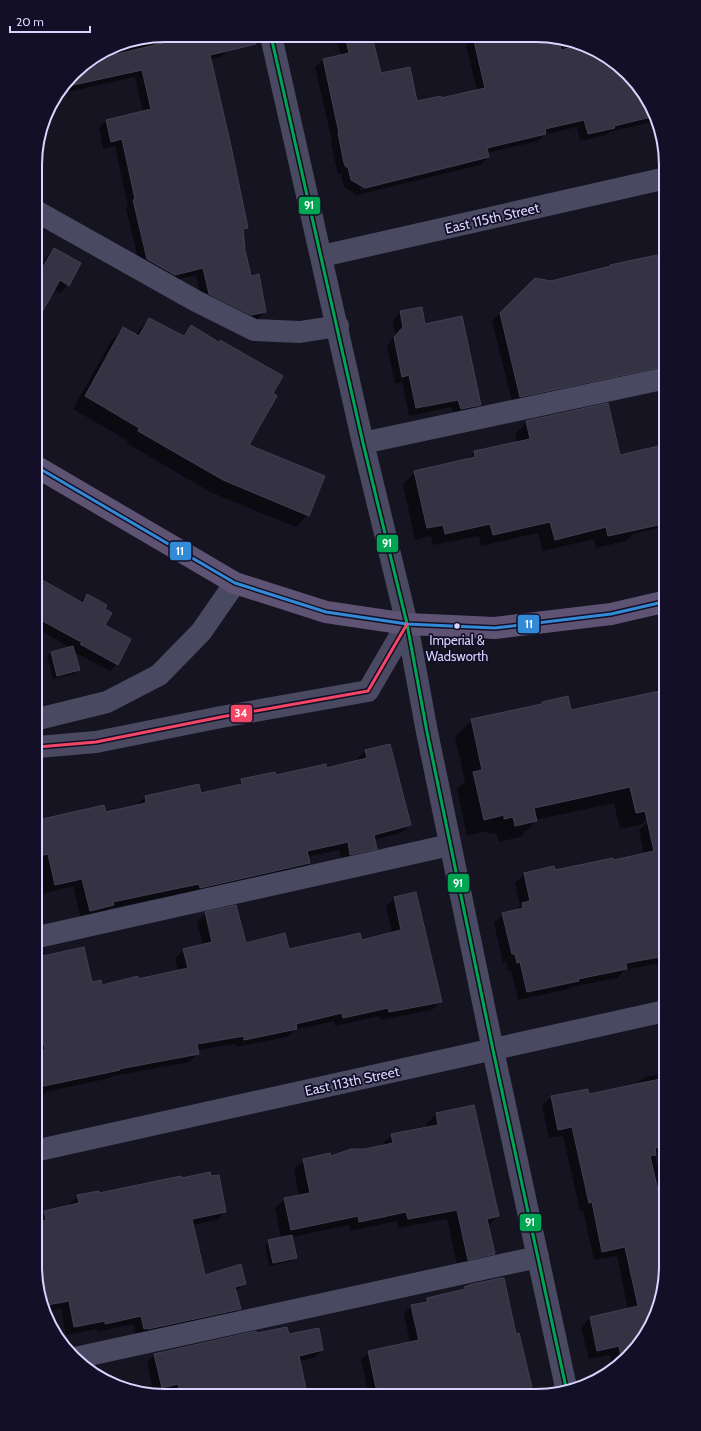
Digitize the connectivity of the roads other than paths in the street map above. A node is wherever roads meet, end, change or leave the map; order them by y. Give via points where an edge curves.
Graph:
1 (272, 42) edge
2 (659, 180) edge
3 (42, 214) edge
4 (322, 256) junction
5 (338, 326) junction
6 (659, 380) edge
7 (363, 443) junction
8 (42, 470) edge
9 (235, 583) junction
10 (659, 603) edge
11 (407, 624) junction
12 (42, 718) edge
13 (42, 747) edge
14 (450, 845) junction
15 (42, 936) edge
16 (659, 1012) edge
17 (492, 1050) junction
18 (42, 1149) edge
19 (538, 1257) junction
20 (82, 1356) edge
21 (566, 1385) edge

1 - 4 street
2 - 4 street, East 115th Street
3 - 5 street via 196,301 254,330 300,332
4 - 5 street
5 - 7 street
6 - 7 street
7 - 11 street
8 - 9 main road
9 - 11 main road via 326,612
9 - 12 street via 201,632 159,674 107,702
10 - 11 main road via 611,614 495,628
11 - 13 street via 368,691 96,742
11 - 14 street
14 - 15 street
14 - 17 street
16 - 17 street, East 113th Street
17 - 18 street, East 113th Street
17 - 19 street
19 - 20 street
19 - 21 street

